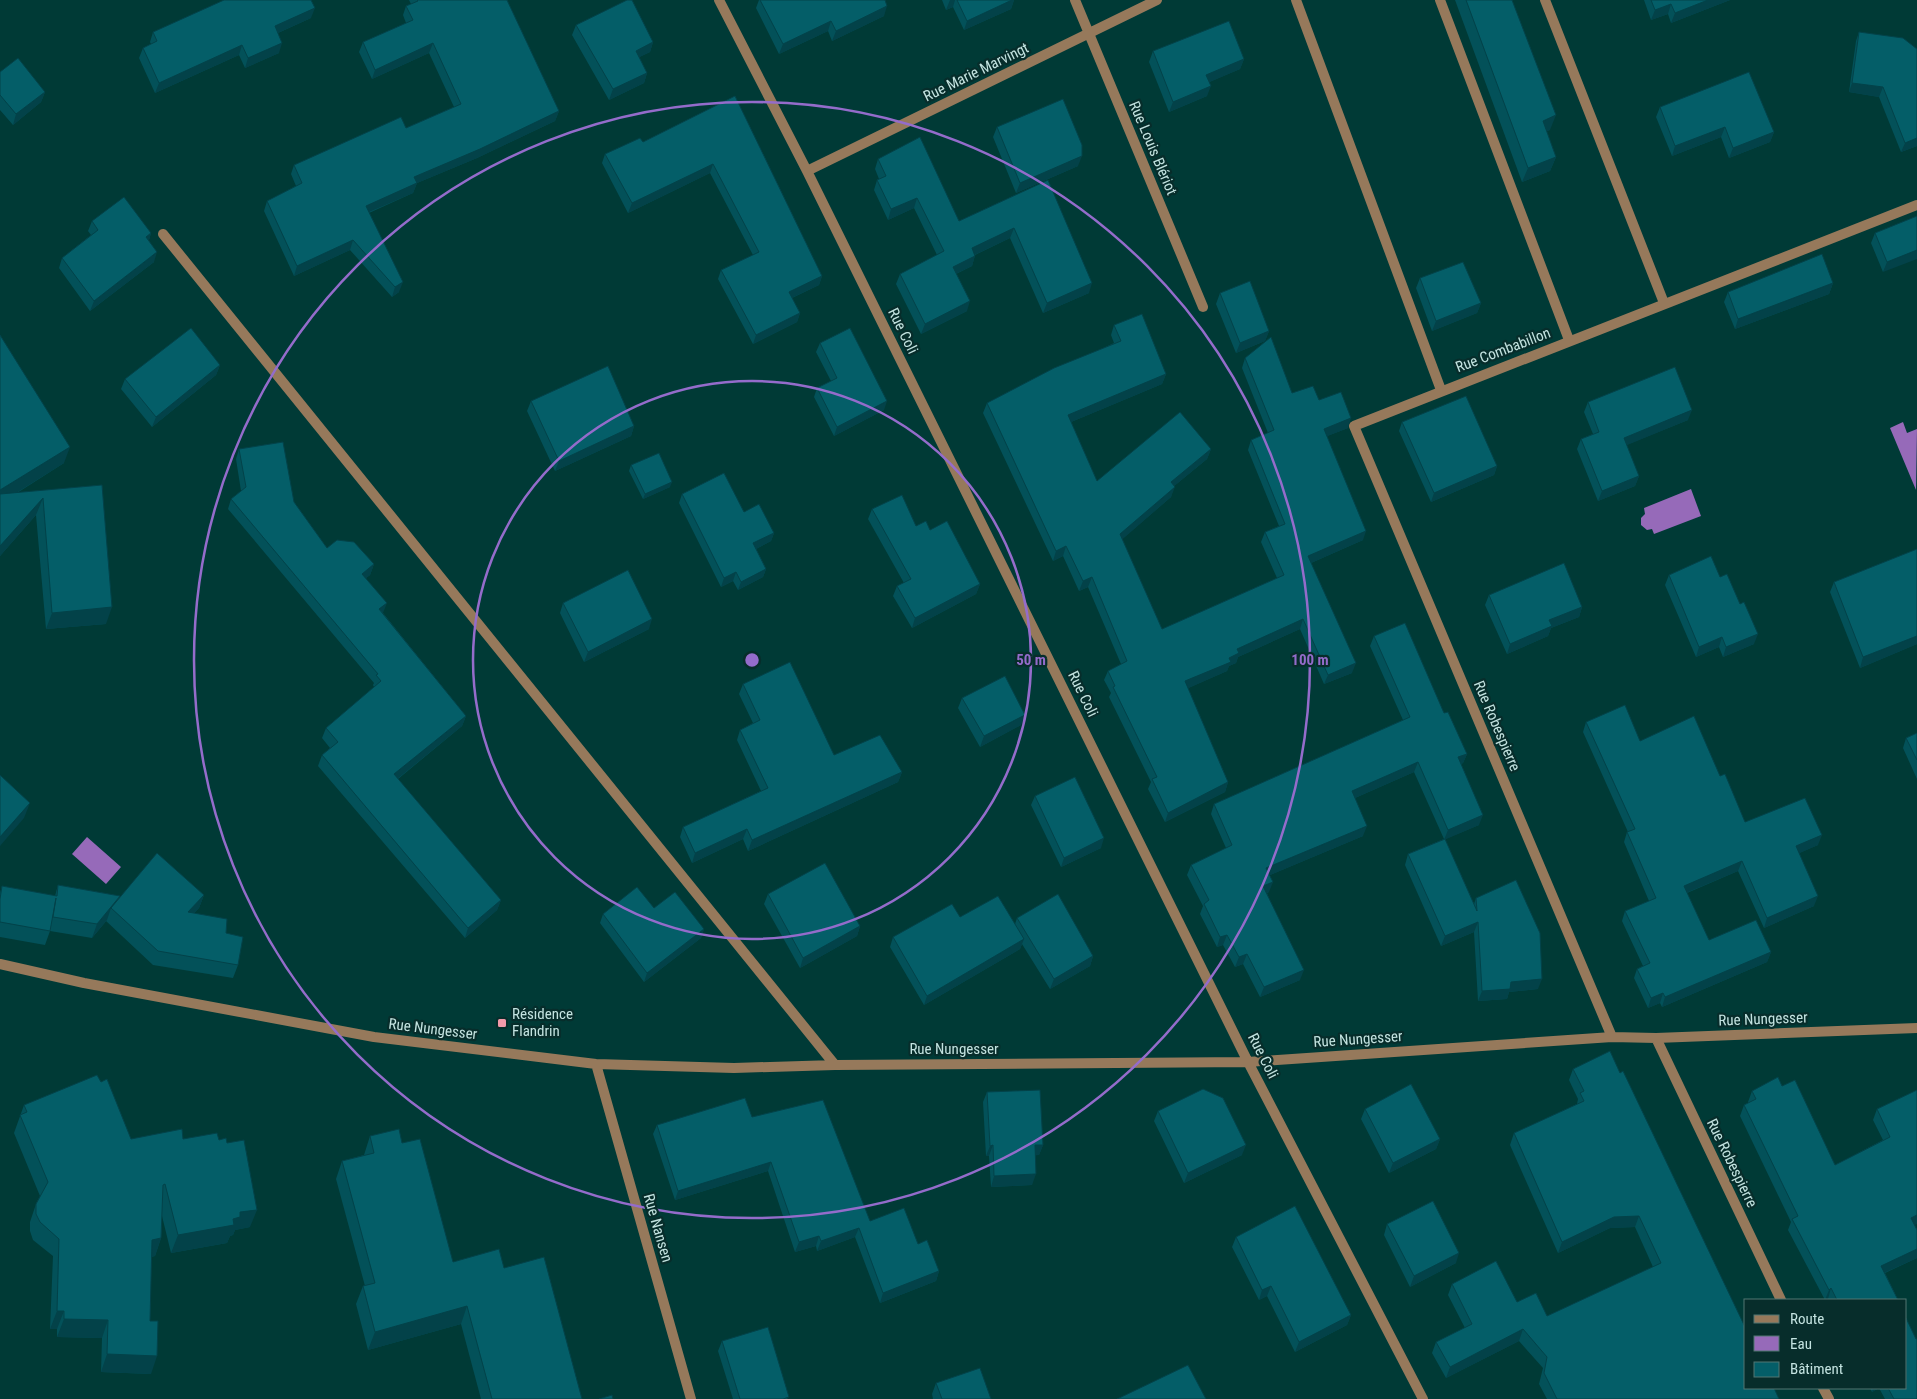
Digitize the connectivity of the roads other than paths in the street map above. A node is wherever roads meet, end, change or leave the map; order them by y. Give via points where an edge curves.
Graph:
1 (719, 0) edge
2 (1075, 0) edge
3 (1158, 0) edge
4 (1296, 0) edge
5 (1440, 0) edge
6 (1545, 0) edge
7 (1090, 34) junction
8 (807, 171) junction
9 (1917, 205) edge
10 (163, 234) dead end
11 (1664, 303) junction
12 (1204, 308) dead end
13 (1570, 340) junction
14 (1441, 390) junction
15 (1354, 426) joint
16 (0, 964) edge
17 (1917, 1028) edge
18 (1612, 1037) junction
19 (1656, 1038) junction
20 (1248, 1062) junction
21 (596, 1064) junction
22 (835, 1065) junction
23 (1781, 1299) edge
24 (691, 1399) edge
25 (1422, 1399) edge

1 - 8 street, Rue Coli
2 - 7 street, Rue Louis Blériot
3 - 7 street, Rue Marie Marvingt
4 - 14 street
5 - 13 street
6 - 11 street
7 - 8 street, Rue Marie Marvingt
7 - 12 street, Rue Louis Blériot
8 - 20 street, Rue Coli
9 - 11 street, Rue Combabillon
10 - 22 street
11 - 13 street, Rue Combabillon
13 - 14 street, Rue Combabillon
14 - 15 street, Rue Combabillon
15 - 18 street, Rue Robespierre
16 - 21 street, Rue Nungesser via 84,984 374,1037
17 - 19 street, Rue Nungesser
18 - 19 street, Rue Nungesser
18 - 20 street, Rue Nungesser
19 - 23 street, Rue Robespierre
20 - 22 street, Rue Nungesser
20 - 25 street, Rue Coli
21 - 22 street, Rue Nungesser via 734,1068
21 - 24 street, Rue Nansen

